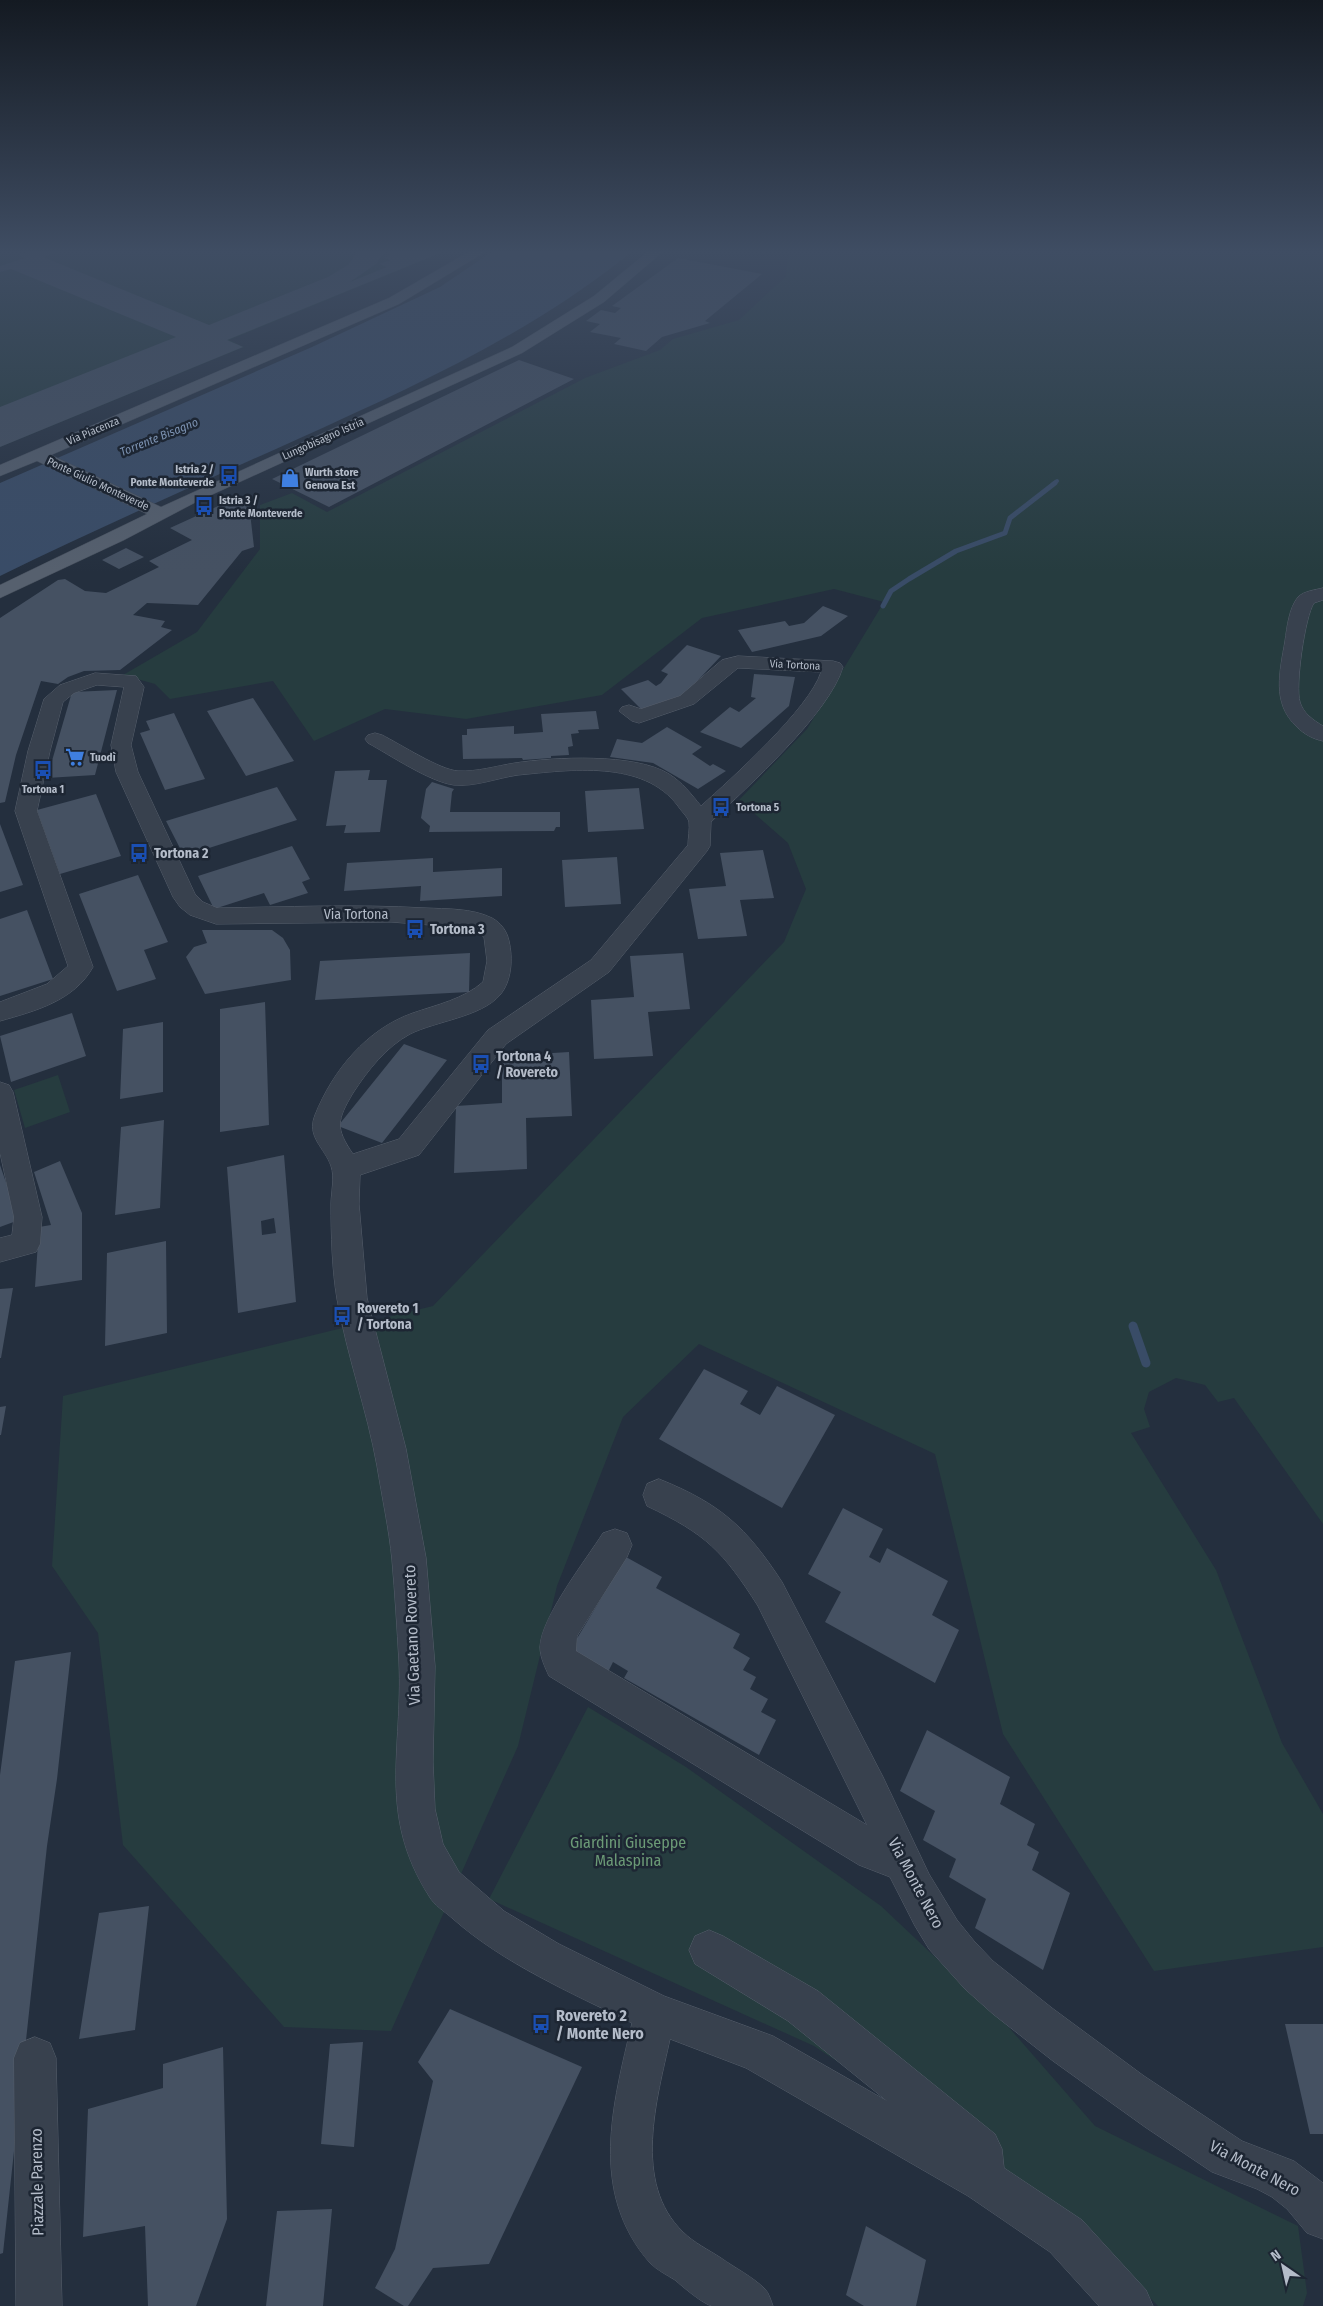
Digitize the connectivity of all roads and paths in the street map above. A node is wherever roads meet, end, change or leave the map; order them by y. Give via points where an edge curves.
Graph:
1 (269, 357) edge
2 (499, 357) edge
3 (38, 455) junction
4 (0, 471) edge
5 (246, 472) junction
6 (154, 510) junction
7 (118, 536) junction
8 (0, 592) edge
9 (1323, 594) edge
10 (629, 711) dead end
11 (1323, 735) edge
12 (375, 739) dead end
13 (700, 820) junction
14 (0, 1012) edge
15 (0, 1092) edge
16 (346, 1166) junction
17 (0, 1250) edge
18 (659, 1494) dead end
19 (615, 1545) dead end
20 (901, 1862) junction
21 (709, 1950) dead end
22 (655, 2013) junction
23 (35, 2058) dead end
24 (984, 2180) junction
25 (1323, 2217) edge
26 (39, 2306) edge
27 (750, 2306) edge
28 (1130, 2306) edge

1 - 3 main road, Via Piacenza
2 - 5 main road, Lungobisagno Istria
3 - 4 main road, Via Piacenza
3 - 6 main road, Ponte Giulio Monteverde
5 - 6 main road, Lungobisagno Istria
5 - 7 main road via 187,507
6 - 7 main road, Lungobisagno Istria
7 - 8 main road, Lungobisagno Istria
9 - 11 street via 1311,596 1303,604 1295,636 1288,698 1296,715
10 - 13 street, Via Tortona via 639,717 687,700 729,664 738,662 833,667 832,675 818,697 782,739
12 - 13 street via 454,778 516,768 602,764 640,770 660,778 678,791
13 - 16 street via 699,846 600,966 497,1037 409,1148
14 - 16 street, Via Tortona via 51,993 75,977 80,967 26,811 54,699 67,689 88,681 129,680 134,686 121,746 127,772 184,897 192,907 216,916 391,914 447,917 473,920 495,933 499,969 492,989 480,998 402,1027 381,1041 352,1072 325,1126 326,1135
15 - 17 street via 28,1217 26,1244
16 - 22 street, Via Gaetano Rovereto via 345,1204 352,1298 390,1448 409,1558 417,1666 416,1808 427,1854 445,1886 490,1925 545,1958
18 - 20 street, Via Monte Nero via 724,1532 770,1594 871,1793
19 - 20 street via 563,1626 557,1654 562,1663 873,1851
20 - 25 street, Via Monte Nero via 933,1920 978,1973 1142,2099 1218,2151 1286,2181 1306,2195
21 - 24 street via 803,2006 980,2150
22 - 24 street via 758,2051
22 - 27 street via 632,2120 632,2177 640,2205 649,2228 667,2248
23 - 26 street, Piazzale Parenzo
24 - 28 street via 1066,2236

